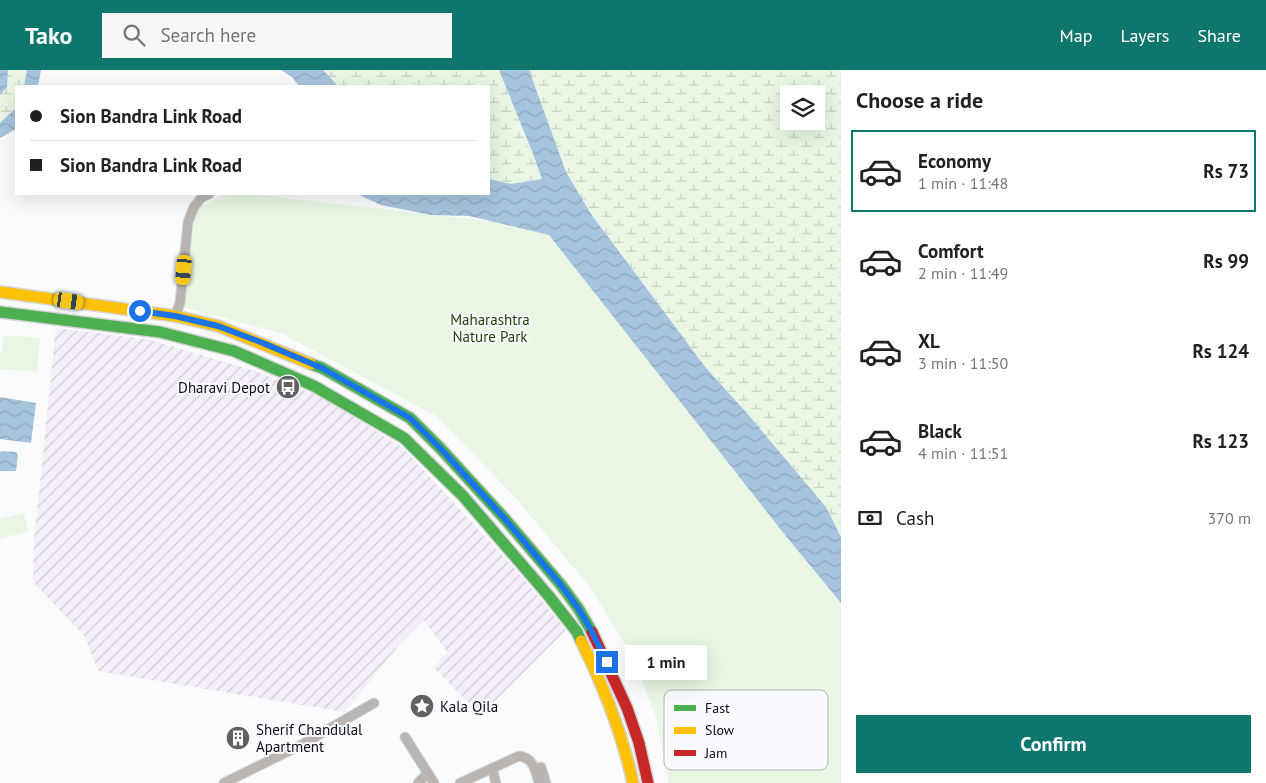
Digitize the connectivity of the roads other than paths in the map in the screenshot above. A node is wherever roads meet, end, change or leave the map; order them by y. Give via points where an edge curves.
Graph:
1 (207, 195) edge
2 (1, 296) edge
3 (0, 312) edge
4 (175, 316) junction
5 (374, 703) dead end
6 (405, 737) dead end
7 (541, 767) dead end
8 (492, 768) junction
9 (428, 773) junction
10 (224, 783) edge
11 (418, 783) edge
12 (434, 783) edge
13 (460, 783) edge
14 (496, 783) edge
15 (539, 783) edge
16 (546, 783) edge
17 (633, 783) edge
18 (648, 783) edge

1 - 4 street via 194,207 188,222 180,303
2 - 4 main road
3 - 17 main road via 160,332 234,351 314,386 404,438 463,496 577,632 612,710
4 - 18 main road via 218,326 322,368 410,418 505,519 578,608 614,679 639,743
5 - 10 street via 303,744
6 - 9 street
7 - 16 street
8 - 13 street
8 - 14 street
8 - 15 street via 519,756 526,757 534,765
9 - 11 street
9 - 12 street

